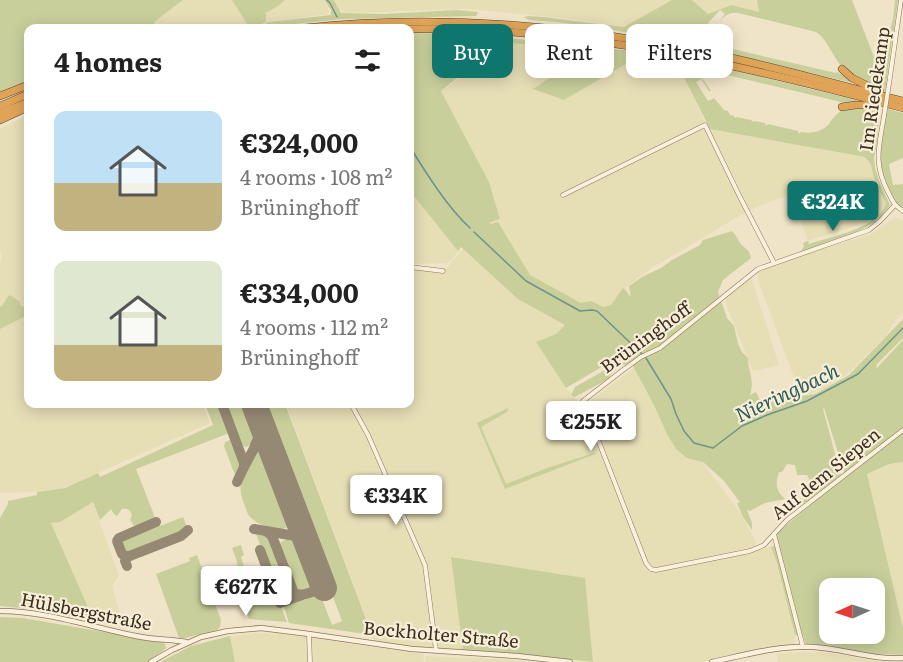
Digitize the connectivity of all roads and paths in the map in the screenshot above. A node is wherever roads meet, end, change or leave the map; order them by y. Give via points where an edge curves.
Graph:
1 (901, 0) edge
2 (350, 24) edge
3 (414, 29) edge
4 (626, 40) edge
5 (626, 44) edge
6 (733, 66) edge
7 (842, 69) dead end
8 (24, 87) edge
9 (0, 96) edge
10 (24, 96) edge
11 (894, 102) junction
12 (903, 102) edge
13 (24, 105) edge
14 (0, 106) edge
15 (24, 106) edge
16 (842, 107) dead end
17 (903, 108) edge
18 (0, 113) edge
19 (0, 120) edge
20 (563, 195) dead end
21 (895, 205) junction
22 (903, 211) edge
23 (774, 263) junction
24 (414, 267) edge
25 (443, 271) dead end
26 (353, 408) edge
27 (903, 430) edge
28 (774, 534) junction
29 (0, 611) edge
30 (309, 634) junction
31 (167, 641) junction
32 (187, 642) junction
33 (803, 647) junction
34 (172, 650) junction
35 (436, 650) junction
36 (903, 658) edge
37 (152, 662) edge
38 (310, 662) edge
39 (570, 662) edge
40 (712, 662) edge

1 - 21 street, Im Riedekamp, bridge via 877,156 880,177
2 - 4 highway via 453,21 593,33
3 - 5 highway via 541,33
6 - 11 highway
7 - 11 highway
8 - 9 highway
10 - 14 highway
11 - 12 highway
11 - 16 highway
11 - 17 highway
13 - 18 highway
15 - 19 highway
20 - 23 street via 705,125
21 - 22 street, Im Riedekamp
21 - 23 street, Brüninghoff via 869,230
23 - 28 street, Brüninghoff via 758,269 660,348 641,357 584,401 651,569 750,551 764,545
24 - 25 street
26 - 35 street via 425,565
27 - 28 street, Auf dem Siepen
28 - 33 street, Auf dem Siepen
29 - 31 street, Hülsbergstraße via 44,615
30 - 32 street, Bockholter Straße via 245,629
30 - 35 street, Bockholter Straße
30 - 38 street
31 - 32 street, Hülsbergstraße
31 - 34 street, Hülsbergstraße
32 - 34 street
33 - 36 street
33 - 40 street
34 - 37 street
35 - 39 street, Bockholter Straße

